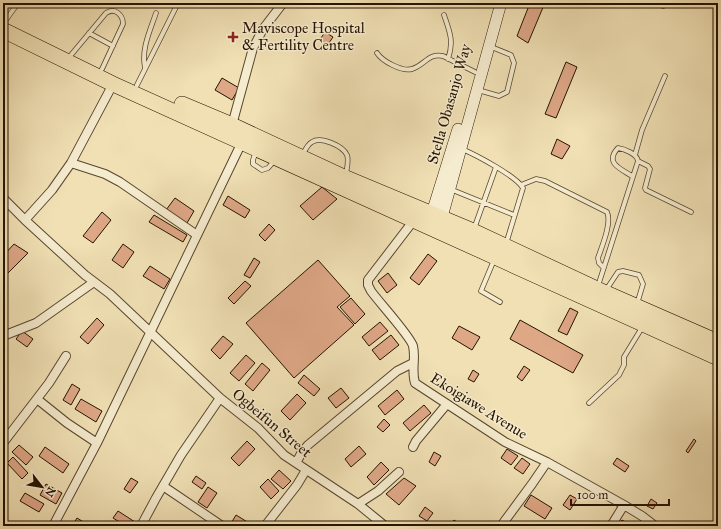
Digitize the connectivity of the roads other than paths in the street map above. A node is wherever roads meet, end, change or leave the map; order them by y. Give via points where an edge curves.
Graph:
1 (18, 3) edge
2 (178, 3) edge
3 (283, 3) edge
4 (494, 3) edge
5 (501, 3) edge
6 (655, 3) edge
7 (666, 3) edge
8 (156, 13) dead end
9 (444, 15) dead end
10 (3, 24) edge
11 (3, 30) edge
12 (89, 33) junction
13 (113, 46) junction
14 (489, 46) junction
15 (377, 53) dead end
16 (71, 55) junction
17 (448, 59) junction
18 (145, 68) junction
19 (102, 69) junction
20 (475, 72) junction
21 (665, 76) dead end
22 (113, 84) junction
23 (137, 85) junction
24 (477, 89) junction
25 (232, 125) junction
26 (242, 142) junction
27 (460, 148) junction
28 (634, 155) junction
29 (300, 157) junction
30 (638, 161) junction
31 (71, 163) junction
32 (496, 168) junction
33 (632, 176) junction
34 (346, 178) junction
35 (521, 185) junction
36 (450, 189) junction
37 (3, 198) edge
38 (482, 202) junction
39 (691, 212) dead end
40 (437, 215) junction
41 (514, 215) junction
42 (25, 220) junction
43 (414, 220) junction
44 (473, 231) junction
45 (197, 236) junction
46 (506, 246) junction
47 (496, 257) junction
48 (603, 267) junction
49 (94, 282) junction
50 (600, 291) junction
51 (500, 302) dead end
52 (637, 306) junction
53 (644, 324) junction
54 (150, 332) junction
55 (3, 335) edge
56 (718, 342) edge
57 (66, 356) dead end
58 (718, 358) edge
59 (413, 363) junction
60 (220, 398) junction
61 (37, 399) junction
62 (589, 403) dead end
63 (447, 404) junction
64 (3, 443) edge
65 (97, 443) junction
66 (413, 447) dead end
67 (547, 462) junction
68 (296, 463) junction
69 (306, 470) junction
70 (399, 472) dead end
71 (163, 486) junction
72 (358, 504) junction
73 (624, 505) junction
74 (53, 526) edge
75 (141, 526) edge
76 (222, 526) edge
77 (265, 526) edge
78 (385, 526) edge
79 (501, 526) edge
80 (611, 526) edge
81 (655, 526) edge

1 - 10 lane
2 - 18 lane
3 - 25 street via 263,29 253,48
4 - 20 street, Stella Obasanjo Way
5 - 14 street
6 - 7 lane via 662,6
8 - 18 lane via 147,38
9 - 17 lane via 451,34
10 - 16 highway
11 - 22 highway
12 - 13 lane
12 - 13 lane via 106,12 113,10 120,14 123,24
12 - 16 lane
13 - 19 lane
14 - 24 street
14 - 24 lane via 511,56 514,62 507,92 499,96
15 - 17 lane via 391,65 407,69 412,69 437,55
16 - 19 highway
17 - 20 lane
18 - 23 lane
19 - 23 highway
20 - 40 street, Stella Obasanjo Way
21 - 28 lane
22 - 26 highway
22 - 31 street
23 - 25 highway
24 - 27 street
25 - 29 highway
26 - 43 highway
26 - 45 street
27 - 32 lane
27 - 36 street
28 - 30 lane
28 - 33 lane via 618,148 612,159 616,166
29 - 34 highway
29 - 34 lane via 311,142 323,139 346,153
30 - 33 lane
30 - 39 lane via 650,170 646,190
31 - 42 street via 52,190
31 - 45 street via 105,174
32 - 35 lane
32 - 38 lane
33 - 48 lane
34 - 40 highway
35 - 41 lane via 522,192
35 - 48 lane via 536,179 545,181 607,212 608,223 598,258
36 - 38 lane
36 - 40 street
37 - 42 street, Ogbeifun Street
38 - 41 lane
38 - 44 lane
40 - 44 highway
41 - 46 lane
42 - 49 street, Ogbeifun Street
43 - 47 highway
43 - 59 street, Ekoigiawe Avenue via 368,280 371,291 412,343 415,358
44 - 46 highway
45 - 54 street
46 - 50 highway
47 - 51 lane via 481,291
47 - 53 highway
48 - 50 lane
49 - 54 street, Ogbeifun Street
49 - 55 street via 36,323
50 - 52 highway
50 - 52 lane via 618,272 639,275 643,284
52 - 56 highway
53 - 58 highway
53 - 62 lane via 624,357 619,375
54 - 60 street, Ogbeifun Street
54 - 65 street
57 - 61 street
59 - 63 street, Ekoigiawe Avenue via 415,383
59 - 68 street via 397,371 308,446
60 - 68 street, Ogbeifun Street
60 - 71 street
61 - 64 street
61 - 65 street via 73,428
63 - 66 street
63 - 67 street, Ekoigiawe Avenue via 505,442
65 - 74 street
67 - 73 street, Ekoigiawe Avenue
67 - 79 street
68 - 69 street, Ogbeifun Street
69 - 72 street, Ogbeifun Street
69 - 77 street
70 - 72 street via 378,491
71 - 75 street
71 - 76 street
72 - 78 street, Ogbeifun Street
73 - 80 street
73 - 81 street, Ekoigiawe Avenue

